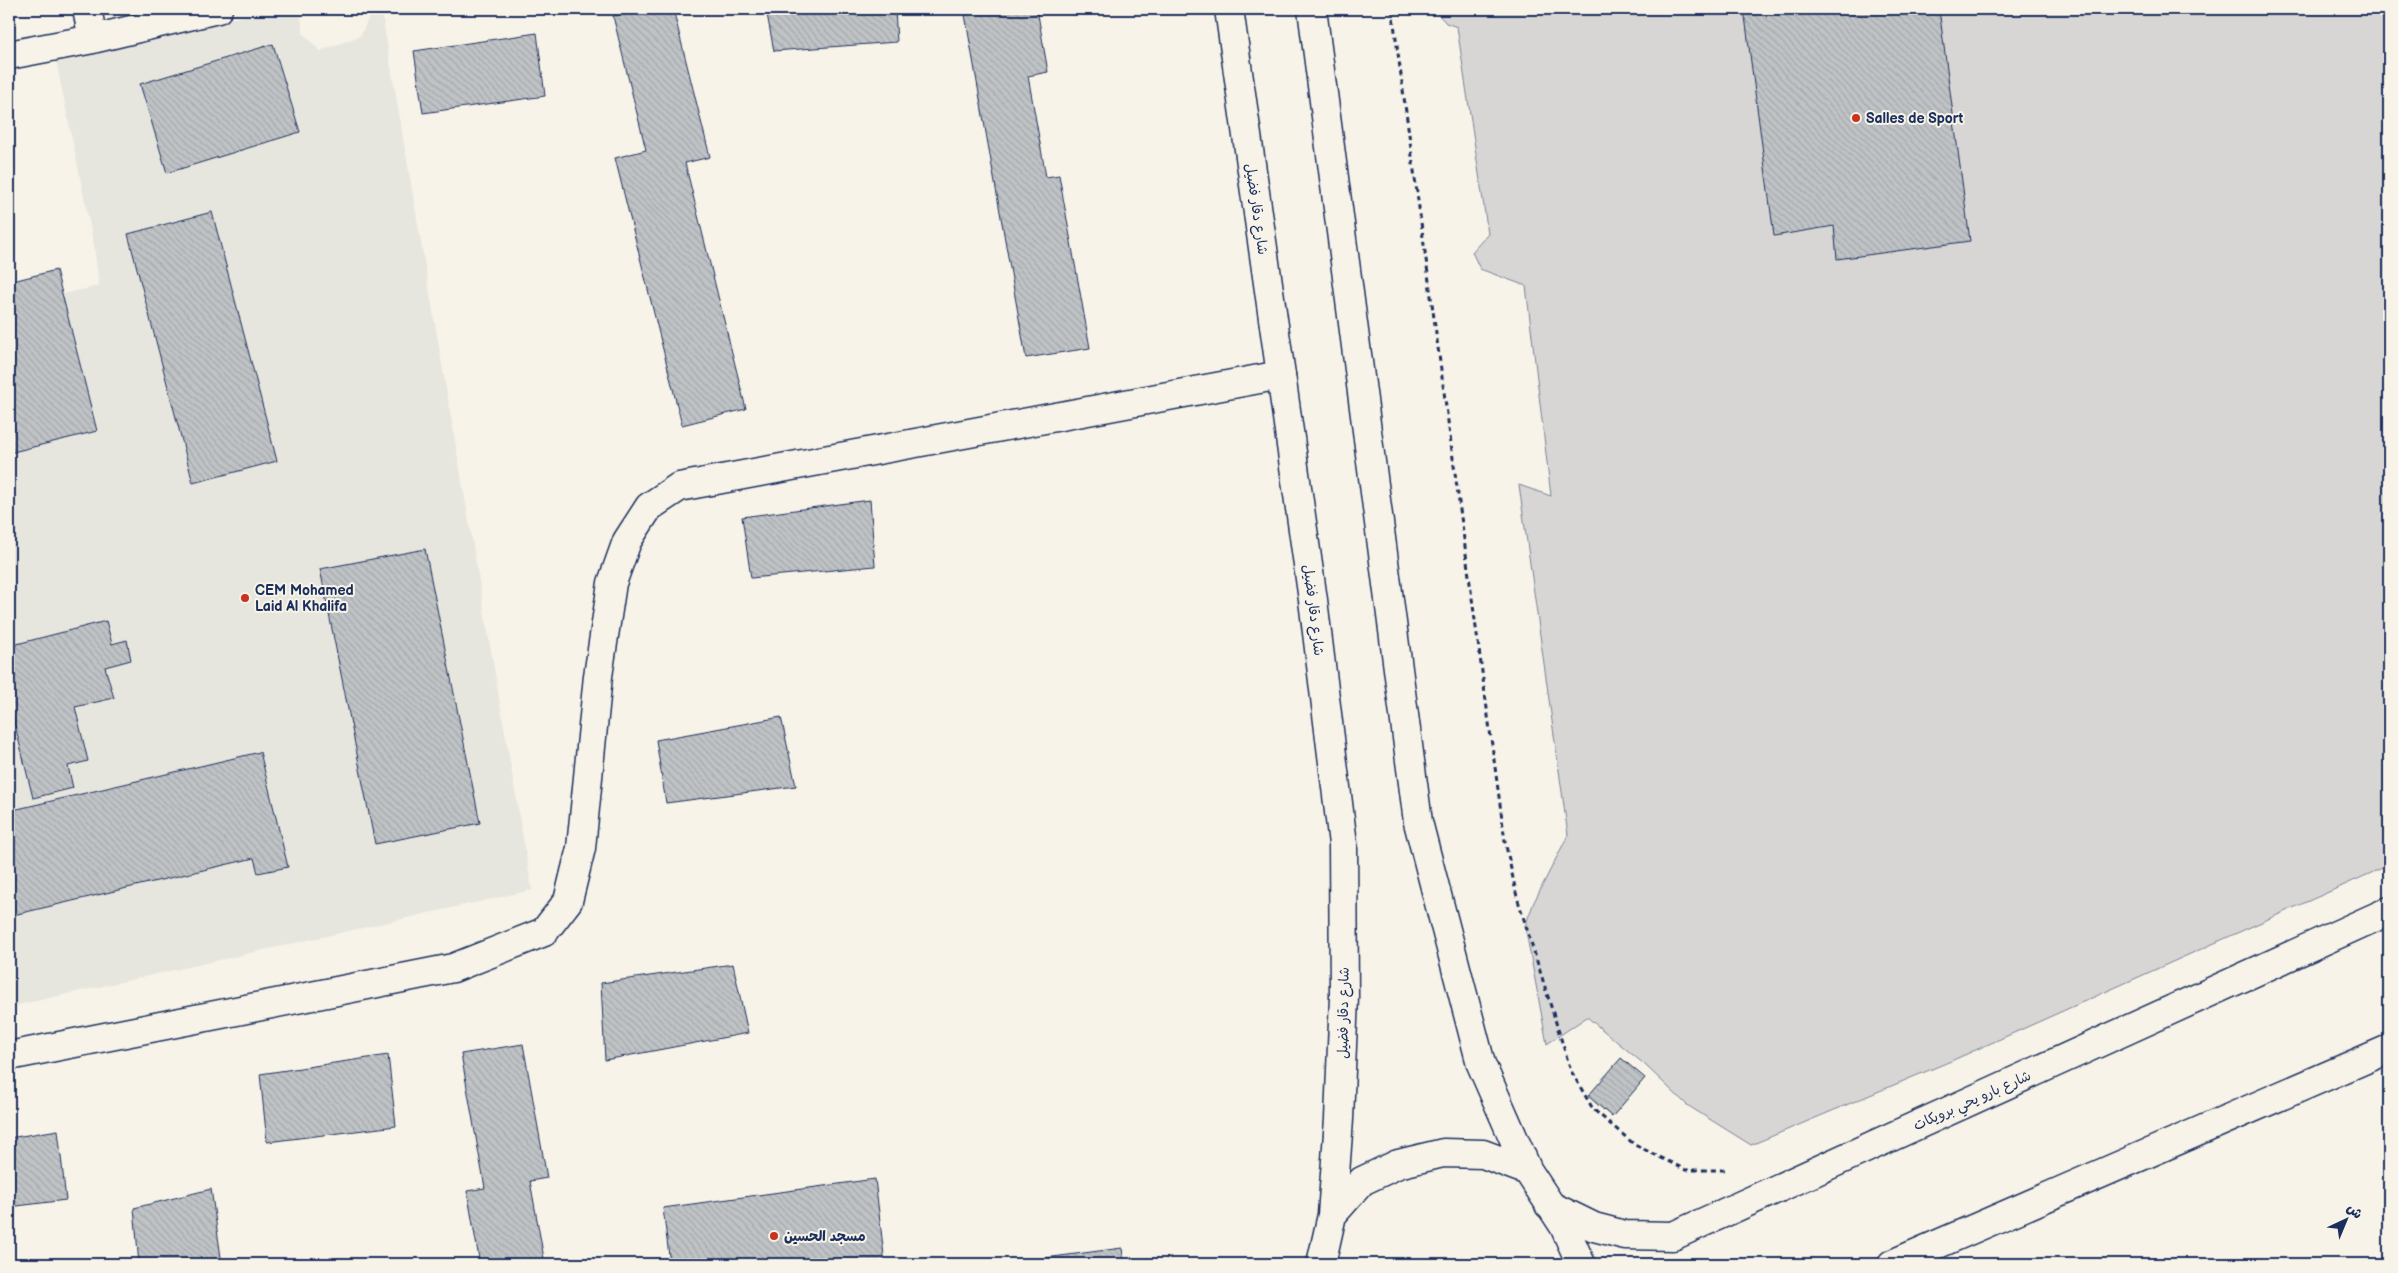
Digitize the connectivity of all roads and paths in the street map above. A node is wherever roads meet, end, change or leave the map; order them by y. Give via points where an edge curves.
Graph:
1 (87, 9) edge
2 (218, 9) edge
3 (1229, 9) edge
4 (1312, 9) edge
5 (1392, 9) edge
6 (93, 39) junction
7 (9, 55) edge
8 (1281, 374) junction
9 (2389, 911) edge
10 (2389, 1049) edge
11 (9, 1056) edge
12 (1730, 1170) dead end
13 (1528, 1171) junction
14 (1550, 1204) junction
15 (1332, 1215) junction
16 (1321, 1264) edge
17 (1582, 1264) edge
18 (1892, 1264) edge

1 - 6 main road
2 - 6 main road
3 - 8 main road, شارع دقار فضيل
4 - 13 main road via 1418,822 1481,1064
5 - 12 path via 1505,841 1517,898 1571,1071 1593,1109 1635,1145 1686,1170
6 - 7 main road
8 - 11 main road via 679,487 650,507 627,541 612,583 598,676 582,848 568,900 544,932 453,968
8 - 15 main road, شارع دقار فضيل via 1343,844 1344,997
9 - 14 main road, شارع بارو يحي برويكات via 1673,1236 1625,1235 1602,1229
10 - 18 main road
13 - 14 main road
13 - 15 main road via 1483,1154 1443,1153 1398,1164 1362,1181
14 - 17 main road
15 - 16 main road, شارع دقار فضيل

